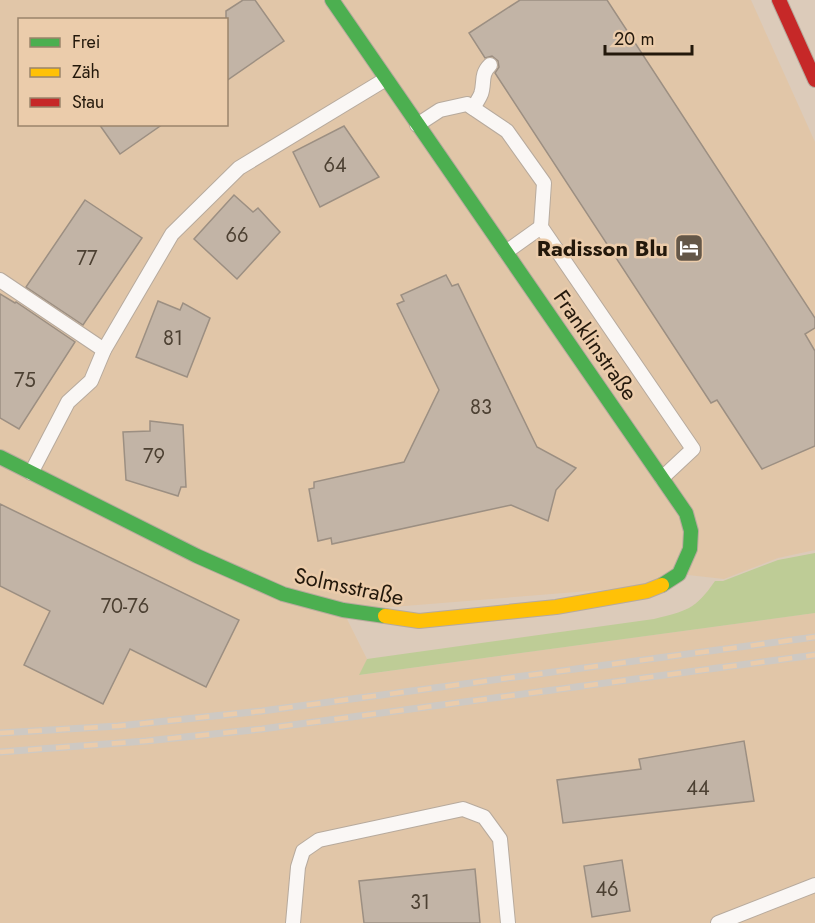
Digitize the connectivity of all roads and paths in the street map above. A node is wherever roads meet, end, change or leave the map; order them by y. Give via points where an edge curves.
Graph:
1 (332, 0) edge
2 (779, 0) edge
3 (490, 65) dead end
4 (386, 79) junction
5 (815, 80) edge
6 (473, 108) junction
7 (417, 125) junction
8 (542, 228) junction
9 (506, 252) junction
10 (0, 280) edge
11 (104, 350) junction
12 (0, 457) edge
13 (32, 472) junction
14 (662, 478) junction
15 (679, 574) joint
16 (815, 885) edge
17 (294, 923) edge
18 (508, 923) edge
19 (718, 923) edge

1 - 4 street, Franklinstraße
2 - 5 street
3 - 6 lane via 484,71 482,92
4 - 7 street, Franklinstraße
4 - 11 lane via 238,168 172,234
6 - 7 lane via 467,104 440,110
6 - 8 lane via 507,131 543,183
7 - 9 street, Franklinstraße
8 - 9 lane
8 - 14 lane via 693,449
9 - 14 street, Franklinstraße
10 - 11 lane
11 - 13 lane via 92,381 68,402
12 - 13 street, Solmsstraße
13 - 15 street, Solmsstraße via 197,556 283,594 375,616 419,621 556,607 647,591
14 - 15 street, Franklinstraße via 686,513 691,531 690,549
16 - 19 lane
17 - 18 lane via 298,867 303,851 319,840 463,809 484,817 500,839

